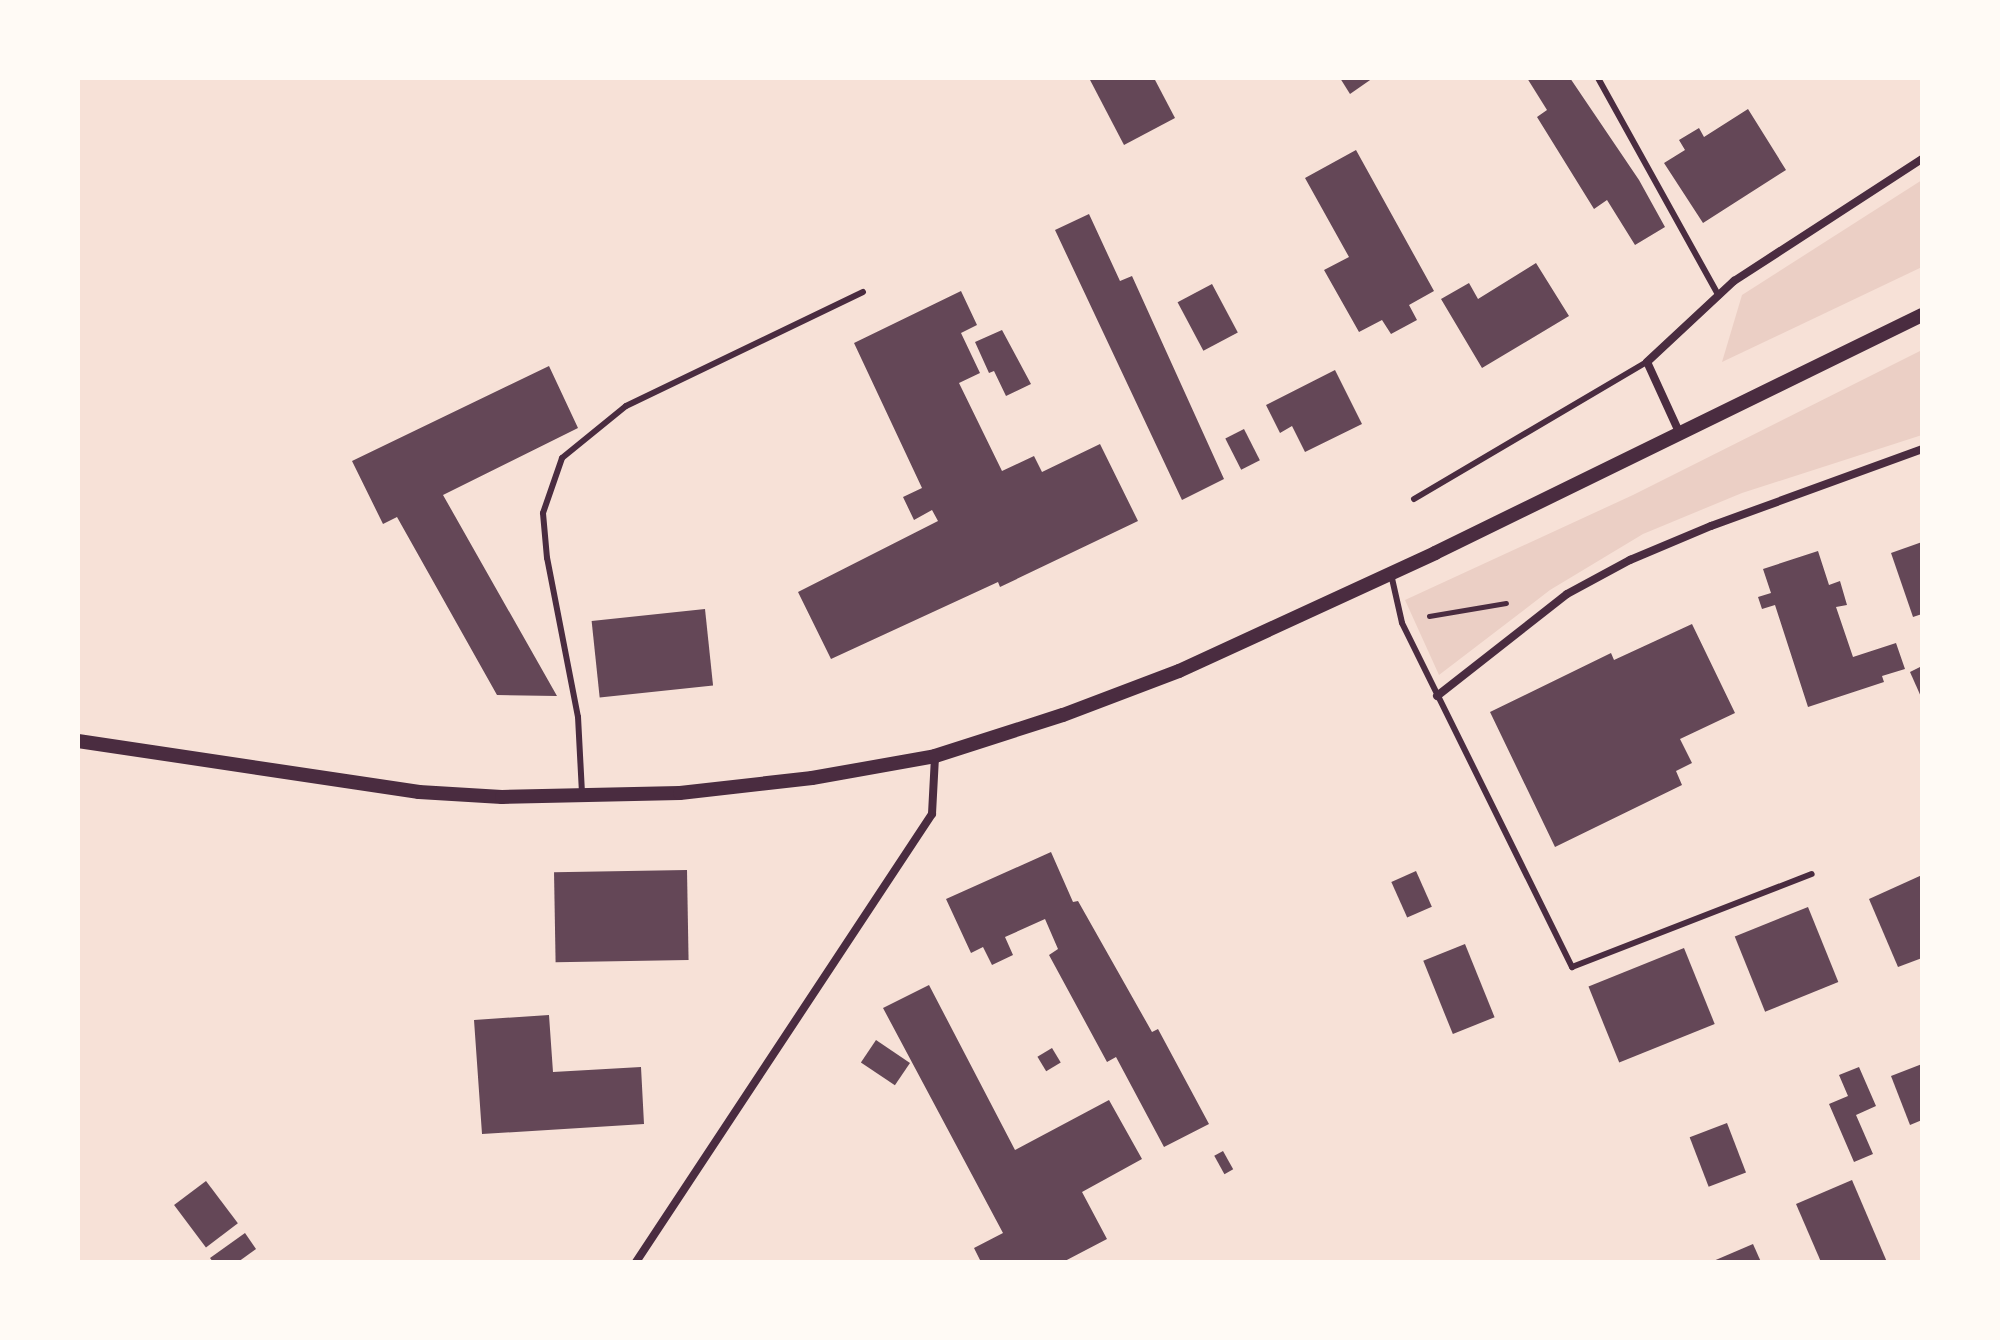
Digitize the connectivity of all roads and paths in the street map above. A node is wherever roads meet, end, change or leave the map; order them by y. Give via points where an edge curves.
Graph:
1 (1598, 78) edge
2 (1922, 159) edge
3 (863, 292) dead end
4 (1719, 296) junction
5 (1922, 315) edge
6 (1647, 362) junction
7 (1680, 434) junction
8 (1922, 449) edge
9 (1414, 499) dead end
10 (1391, 574) junction
11 (1513, 602) dead end
12 (1402, 623) junction
13 (1437, 696) junction
14 (78, 741) edge
15 (935, 756) junction
16 (583, 797) junction
17 (1812, 874) dead end
18 (636, 1262) edge

1 - 4 lane
2 - 4 street via 1734,281
3 - 16 lane via 626,406 562,458 543,513 578,717
4 - 6 street
5 - 7 street
6 - 7 street
6 - 9 lane
7 - 10 street
8 - 13 street via 1630,560 1567,594
10 - 12 lane
10 - 15 street via 1179,671
11 - 12 path
12 - 13 lane
13 - 17 lane via 1572,967
14 - 16 street via 419,792
15 - 16 street via 812,778 680,793
15 - 18 street via 932,814

